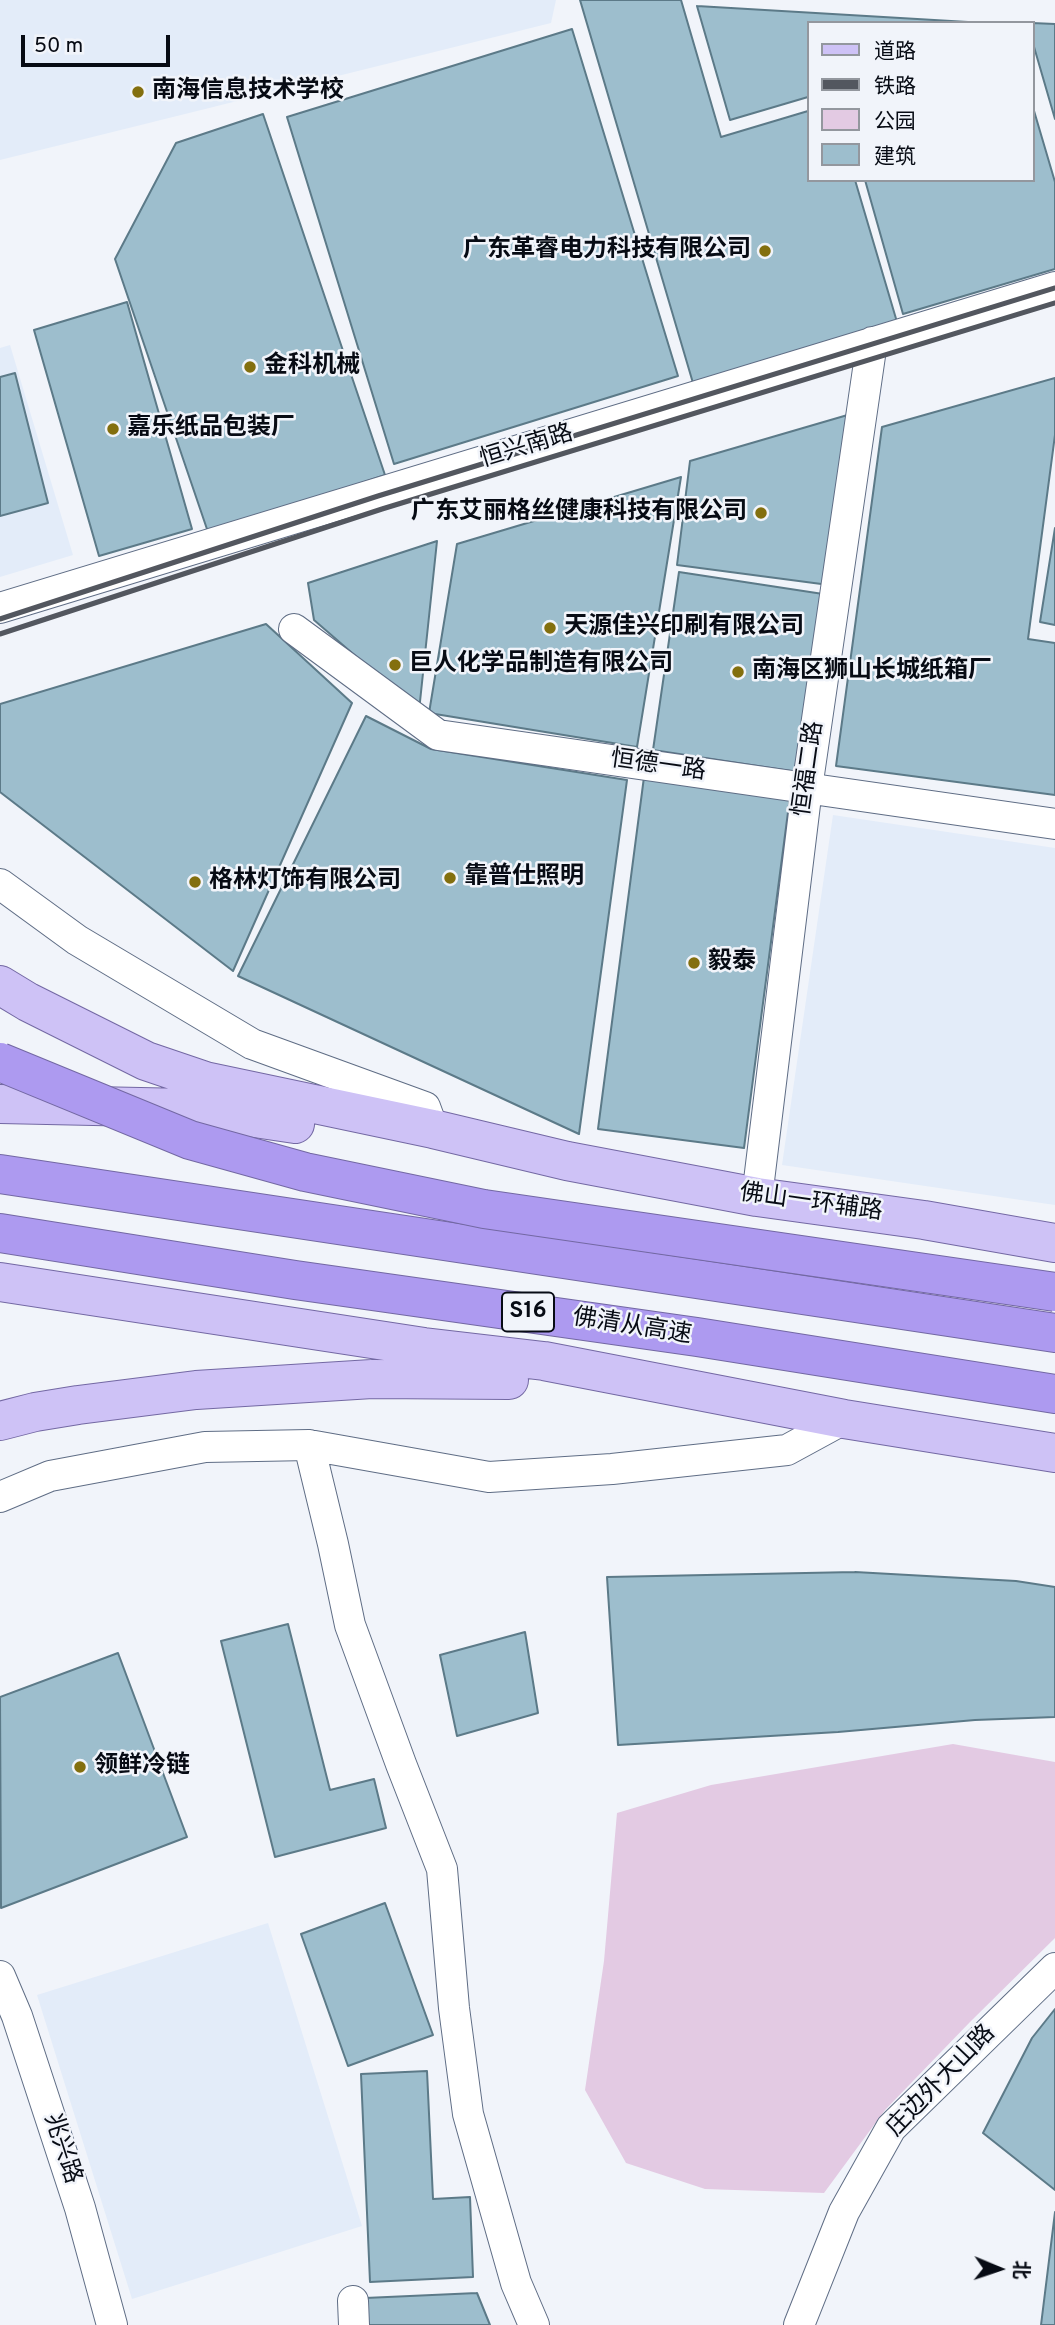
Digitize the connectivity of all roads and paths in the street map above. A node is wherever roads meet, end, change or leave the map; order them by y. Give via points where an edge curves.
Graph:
1 (1055, 287) edge
2 (872, 342) junction
3 (0, 608) edge
4 (294, 629) dead end
5 (807, 788) junction
6 (1055, 824) edge
7 (0, 884) edge
8 (0, 985) edge
9 (0, 1062) edge
10 (0, 1104) edge
11 (433, 1129) junction
12 (567, 1161) junction
13 (0, 1174) edge
14 (757, 1197) junction
15 (0, 1233) edge
16 (1055, 1243) edge
17 (0, 1282) edge
18 (1055, 1292) edge
19 (1055, 1333) edge
20 (708, 1392) junction
21 (1055, 1394) edge
22 (148, 1396) junction
23 (844, 1419) junction
24 (0, 1421) edge
25 (0, 1440) edge
26 (309, 1446) junction
27 (1055, 1453) edge
28 (0, 1497) edge
29 (1055, 1968) edge
30 (0, 1976) edge
31 (112, 2325) edge
32 (534, 2325) edge
33 (799, 2325) edge

1 - 2 street, 恒兴南路
2 - 3 street, 恒兴南路
2 - 5 street, 恒福二路
4 - 5 street, 恒德一路 via 438,735
5 - 6 street, 恒德一路
5 - 14 street, 恒福二路
7 - 11 street via 78,940 252,1044 425,1107
8 - 11 main road via 146,1060 205,1081
9 - 18 highway, bridge via 190,1140 305,1172 484,1209
10 - 12 main road via 187,1108
11 - 12 main road
12 - 14 main road, 佛山一环辅路
13 - 19 highway, S16
14 - 16 main road, 佛山一环辅路
15 - 21 highway, 佛清从高速 / S16
17 - 20 main road via 544,1362
20 - 22 main road via 450,1378 290,1383
20 - 23 main road
22 - 24 main road
22 - 25 main road
23 - 26 street via 787,1450 489,1477
23 - 27 main road
26 - 28 street via 205,1447 50,1476
26 - 32 street via 350,1625 442,1869 468,2114 516,2283
29 - 33 street, 庄边外大山路 via 891,2128 844,2212
30 - 31 street, 兆兴路 via 80,2208

